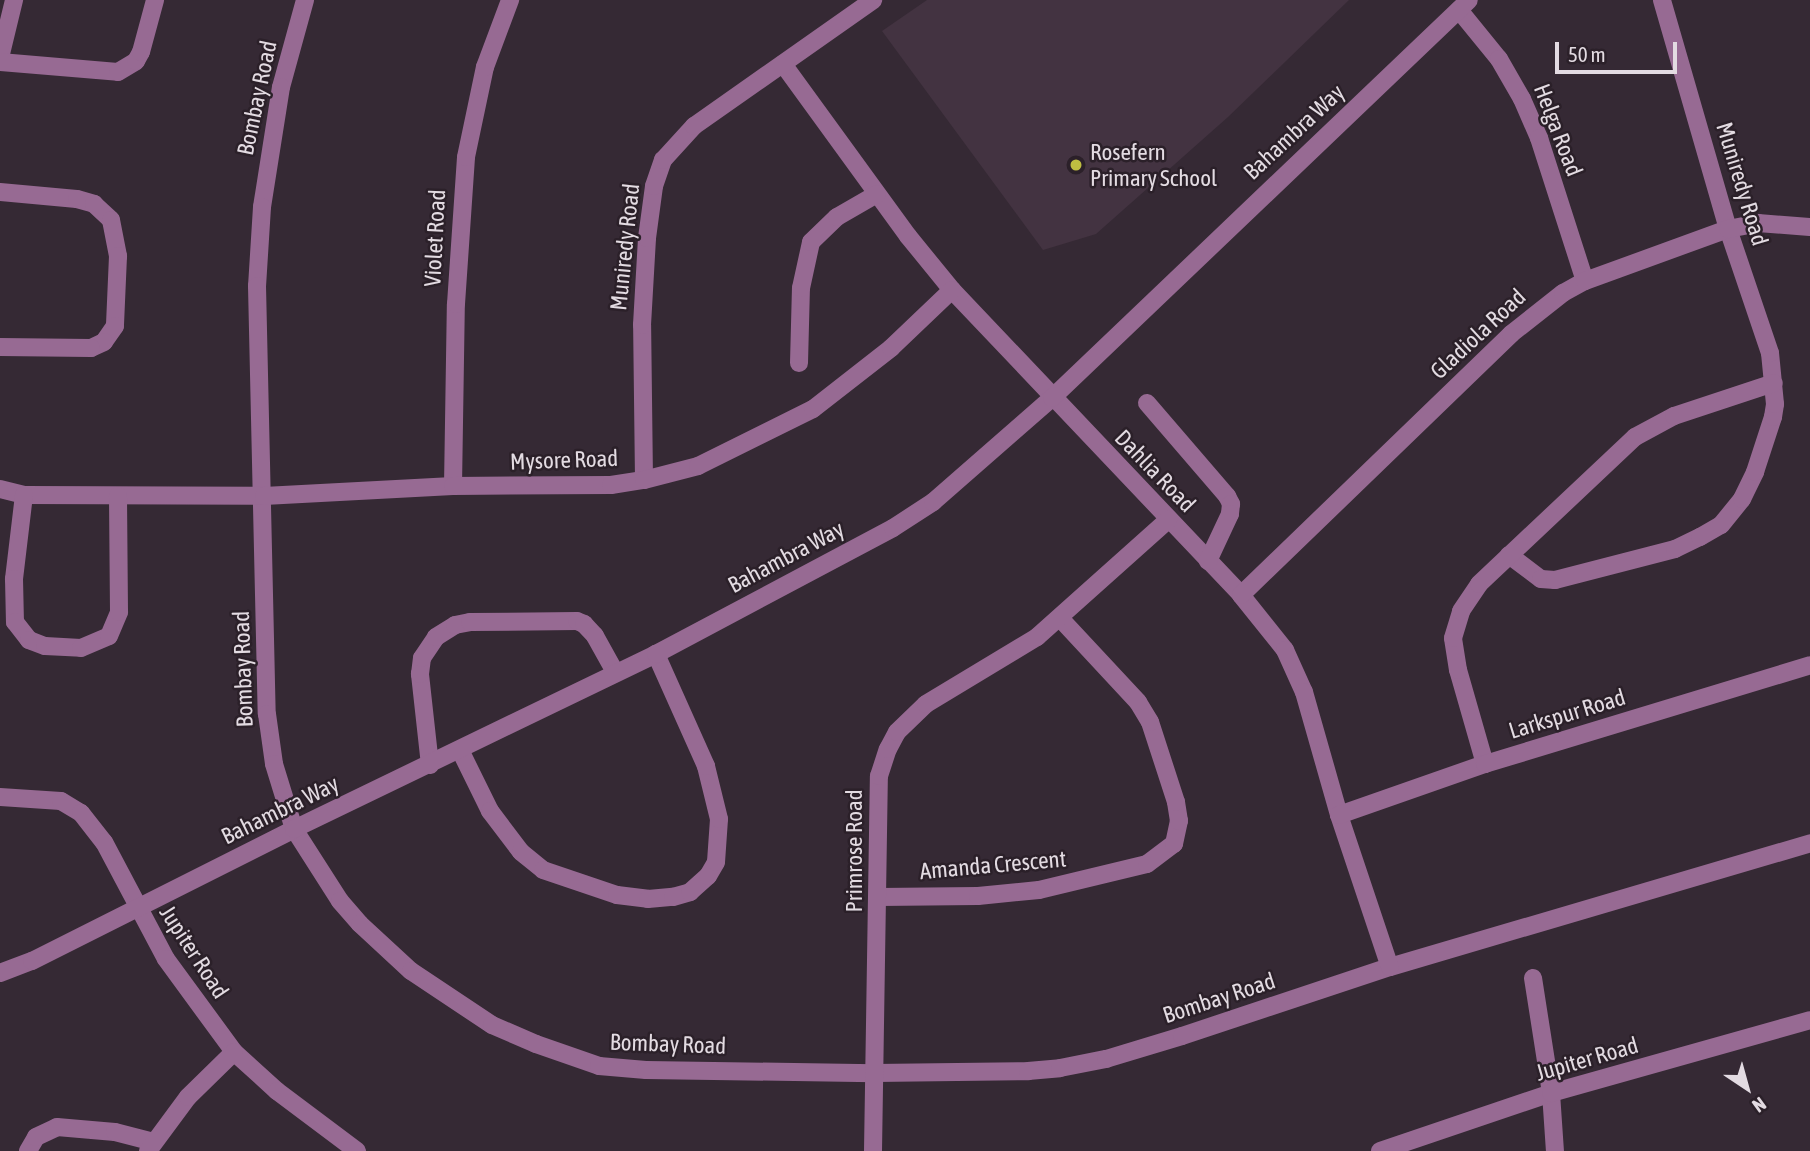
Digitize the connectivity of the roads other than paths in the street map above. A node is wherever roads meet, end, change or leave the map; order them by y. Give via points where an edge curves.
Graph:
1 (14, 0) edge
2 (155, 0) edge
3 (305, 0) edge
4 (510, 0) edge
5 (873, 0) edge
6 (1662, 0) edge
7 (1464, 5) edge
8 (0, 60) edge
9 (783, 64) junction
10 (0, 192) edge
11 (877, 194) junction
12 (1810, 227) edge
13 (1728, 229) junction
14 (1586, 281) junction
15 (952, 290) junction
16 (0, 346) edge
17 (799, 363) dead end
18 (1774, 383) junction
19 (1052, 398) junction
20 (1147, 403) dead end
21 (644, 480) junction
22 (453, 486) junction
23 (0, 489) edge
24 (24, 495) junction
25 (118, 496) junction
26 (264, 496) junction
27 (1168, 520) junction
28 (1509, 555) junction
29 (1208, 561) junction
30 (1241, 595) junction
31 (1060, 618) junction
32 (656, 654) junction
33 (1810, 664) edge
34 (615, 672) junction
35 (460, 751) junction
36 (1485, 764) junction
37 (430, 765) junction
38 (0, 797) edge
39 (1339, 815) junction
40 (294, 829) junction
41 (1810, 843) edge
42 (878, 897) junction
43 (136, 908) junction
44 (1390, 967) junction
45 (0, 973) edge
46 (1533, 978) dead end
47 (1810, 1020) edge
48 (234, 1052) junction
49 (875, 1073) junction
50 (1551, 1093) junction
51 (151, 1147) edge
52 (28, 1151) edge
53 (357, 1151) edge
54 (873, 1151) edge
55 (1380, 1151) edge
56 (1555, 1151) edge

1 - 8 street
2 - 8 street via 141,52 136,61 118,72
3 - 26 street, Bombay Road via 281,87 262,207 257,286
4 - 22 street, Violet Road via 485,67 466,157 457,276
5 - 9 street, Muniredy Road
6 - 13 street, Muniredy Road
7 - 14 street, Helga Road via 1522,99
7 - 19 street, Bahambra Way
9 - 11 street, Dahlia Road
9 - 21 street, Muniredy Road via 680,139 663,160 654,186 642,325
10 - 16 street via 94,204 111,220 118,256 115,326 104,342 92,348
11 - 15 street, Dahlia Road
11 - 17 street via 836,217 811,242 800,288
12 - 13 street, Gladiola Road via 1758,223
13 - 14 street, Gladiola Road
13 - 18 street, Muniredy Road via 1762,324
14 - 30 street, Gladiola Road via 1511,334
15 - 19 street, Dahlia Road
15 - 21 street, Mysore Road via 882,355 813,409 698,466
18 - 28 street via 1674,416 1635,437
18 - 28 street, Muniredy Road via 1773,417 1755,471 1734,511 1721,525 1675,549 1555,580 1541,579
19 - 27 street, Dahlia Road
19 - 32 street, Bahambra Way via 923,509
20 - 29 street via 1231,505
21 - 22 street, Mysore Road via 611,485
22 - 26 street, Mysore Road
23 - 24 street, Mysore Road
24 - 25 street, Mysore Road
24 - 25 street via 14,579 15,622 29,640 81,648 109,636 115,627 121,594
25 - 26 street, Mysore Road
26 - 40 street, Bombay Road via 267,714 274,764
27 - 29 street, Dahlia Road
27 - 31 street, Primrose Road
28 - 36 street via 1469,597 1453,638
29 - 30 street, Dahlia Road
30 - 39 street, Dahlia Road via 1294,666
31 - 42 street, Primrose Road via 1014,653 942,692 897,732 879,776
31 - 42 street, Amanda Crescent via 1138,702 1150,722 1176,802 1179,821 1174,844 1147,863 1039,890
32 - 34 street, Bahambra Way
32 - 35 street via 706,766 719,820 716,862 690,892 648,899 617,895 543,870 521,852 490,811
33 - 36 street, Larkspur Road
34 - 35 street, Bahambra Way
34 - 37 street via 595,636 577,621 455,625 436,637 422,658 419,674
35 - 37 street, Bahambra Way
36 - 39 street, Larkspur Road
37 - 40 street, Bahambra Way
38 - 43 street, Jupiter Road via 61,801 81,813 104,842
39 - 44 street, Dahlia Road
40 - 43 street, Bahambra Way
40 - 49 street, Bombay Road via 340,901 385,949 451,1000 536,1044 599,1066
41 - 44 street, Bombay Road
42 - 49 street, Primrose Road
43 - 45 street, Bahambra Way
43 - 48 street, Jupiter Road via 166,959
44 - 49 street, Bombay Road via 1106,1059 1028,1071
46 - 50 street
47 - 50 street, Jupiter Road
48 - 51 street via 188,1097
48 - 53 street, Jupiter Road
49 - 54 street, Primrose Road
50 - 55 street, Jupiter Road
50 - 56 street
51 - 52 street via 115,1132 57,1127 36,1137

